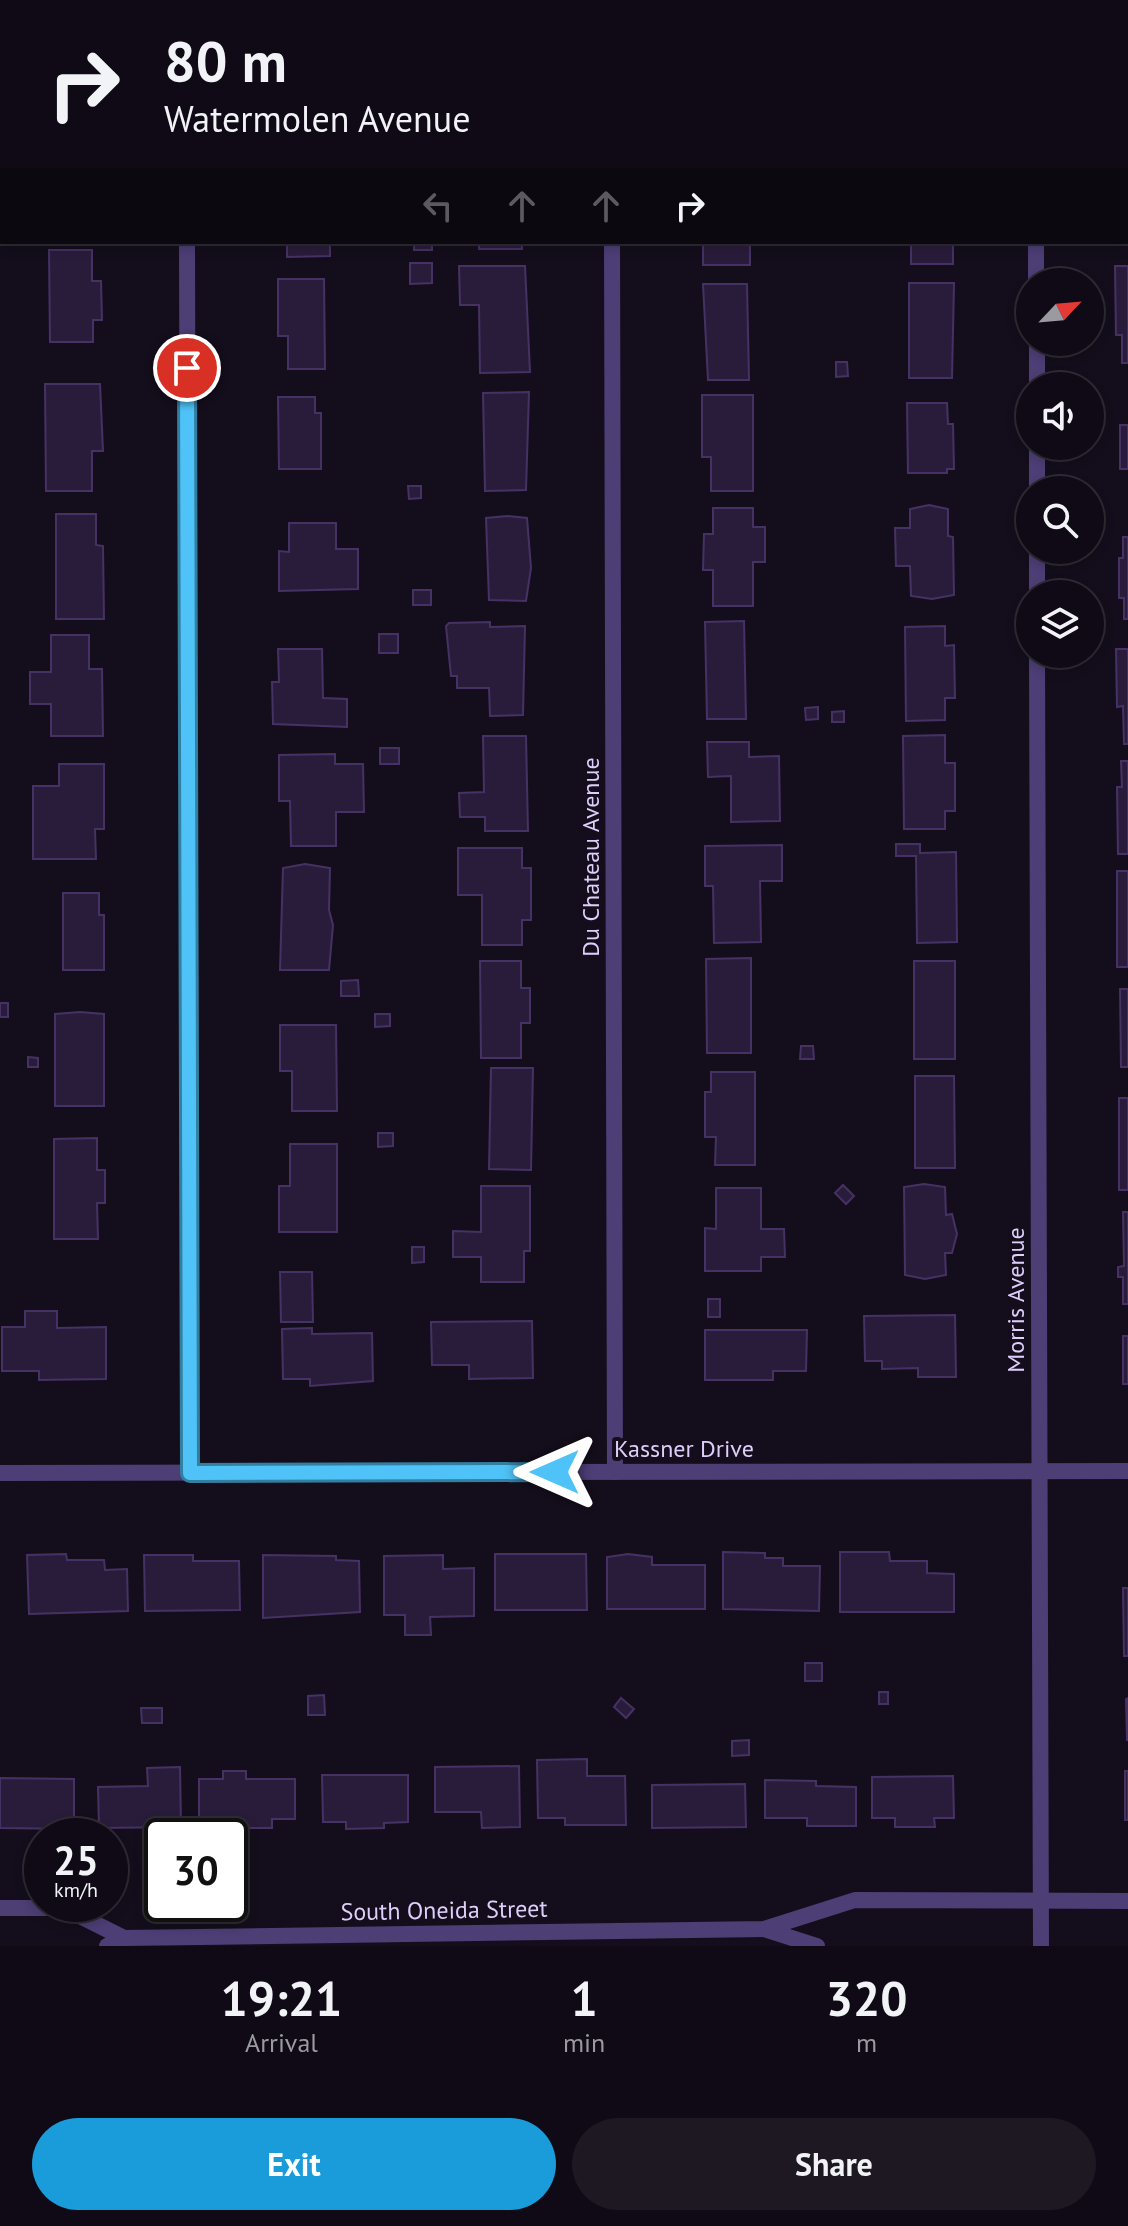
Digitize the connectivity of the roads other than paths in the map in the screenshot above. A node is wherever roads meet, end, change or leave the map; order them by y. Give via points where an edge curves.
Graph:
1 (187, 244) edge
2 (612, 244) edge
3 (1036, 244) edge
4 (1036, 268) edge
5 (1037, 668) edge
6 (1040, 1471) junction
7 (1128, 1471) edge
8 (615, 1472) junction
9 (0, 1473) edge
10 (190, 1473) junction
11 (1041, 1901) junction
12 (1128, 1901) edge
13 (0, 1908) edge
14 (764, 1929) junction
15 (124, 1938) junction
16 (107, 1946) edge
17 (817, 1946) edge
18 (1041, 1946) edge

1 - 10 street
2 - 8 street, Du Chateau Avenue
3 - 4 street
5 - 6 street, Morris Avenue
6 - 7 street, Kassner Drive
6 - 8 street, Kassner Drive
6 - 11 street, Morris Avenue
8 - 10 street, Kassner Drive
9 - 10 street, Kassner Drive
11 - 12 street, South Oneida Street
11 - 14 street, South Oneida Street via 855,1900
11 - 18 street, Morris Avenue
13 - 15 street, South Oneida Street via 64,1908
14 - 15 street, South Oneida Street
14 - 17 street, South Oneida Street
15 - 16 street, South Oneida Street

